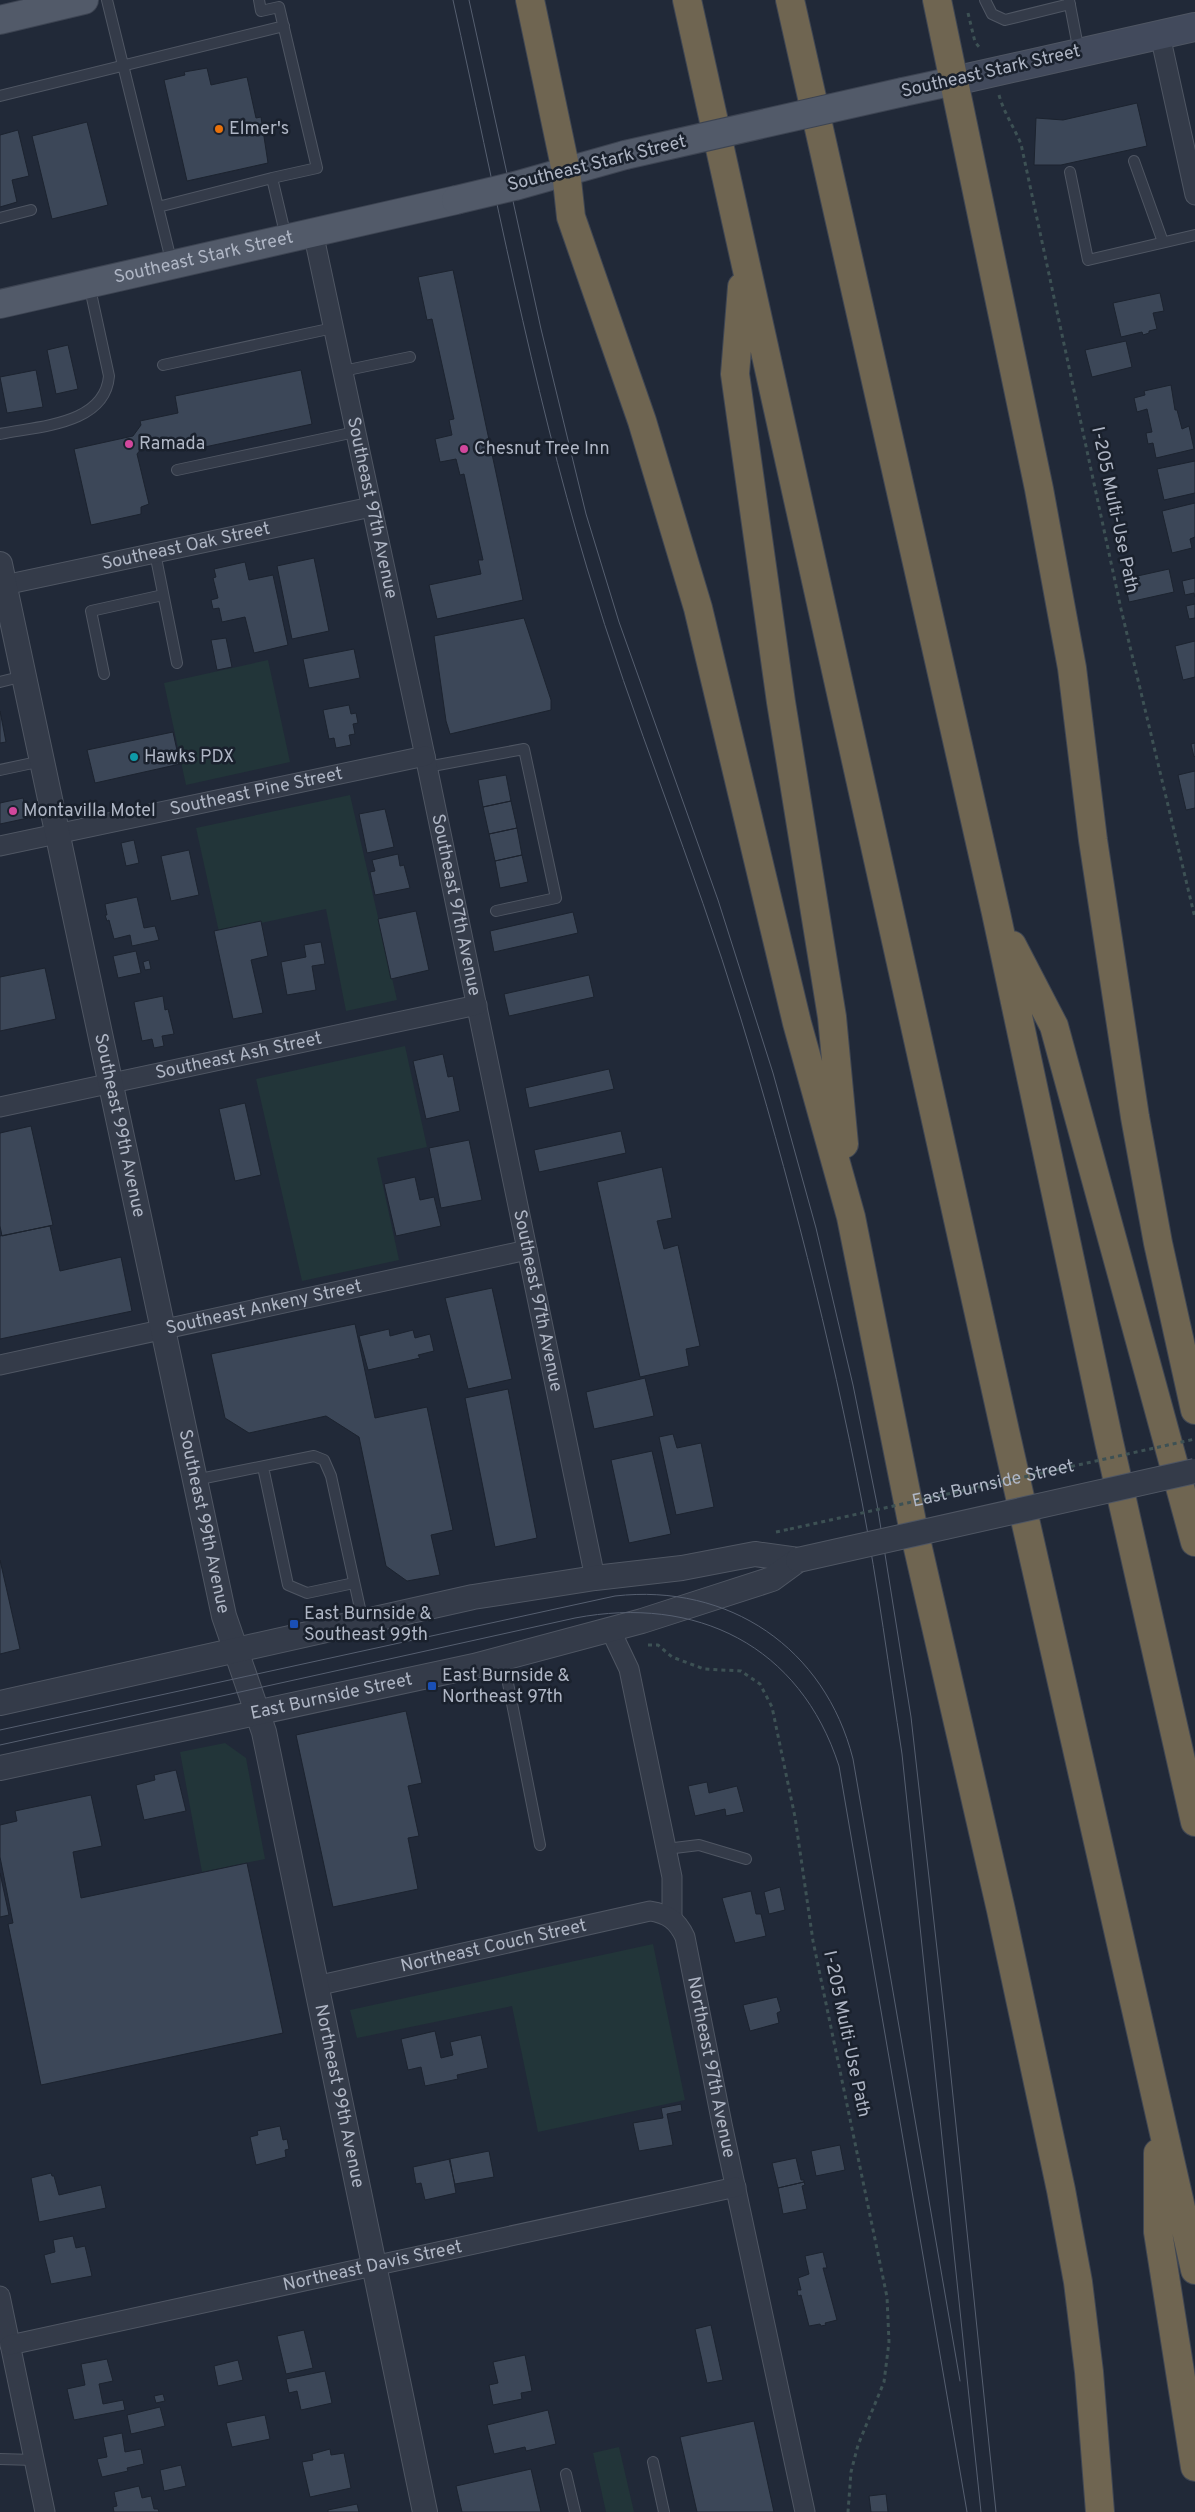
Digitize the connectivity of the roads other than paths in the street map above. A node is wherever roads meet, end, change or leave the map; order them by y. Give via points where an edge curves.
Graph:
1 (107, 0) edge
2 (259, 0) edge
3 (530, 0) edge
4 (687, 0) edge
5 (790, 0) edge
6 (937, 0) edge
7 (985, 0) edge
8 (78, 1) edge
9 (1069, 2) edge
10 (0, 20) edge
11 (284, 26) junction
12 (1195, 27) edge
13 (1160, 35) junction
14 (1079, 52) junction
15 (123, 66) junction
16 (954, 80) junction
17 (0, 96) edge
18 (1134, 161) dead end
19 (566, 171) junction
20 (1070, 172) dead end
21 (272, 178) junction
22 (1195, 195) edge
23 (158, 207) junction
24 (31, 210) dead end
25 (0, 218) edge
26 (313, 232) junction
27 (1195, 235) edge
28 (287, 238) junction
29 (1162, 242) junction
30 (744, 260) junction
31 (172, 265) junction
32 (89, 284) junction
33 (0, 304) edge
34 (334, 328) junction
35 (410, 357) dead end
36 (163, 365) dead end
37 (343, 371) junction
38 (355, 432) junction
39 (0, 434) edge
40 (177, 470) dead end
41 (371, 506) junction
42 (155, 553) junction
43 (1, 578) edge
44 (164, 594) junction
45 (177, 663) dead end
46 (104, 674) dead end
47 (24, 676) junction
48 (0, 682) edge
49 (42, 762) junction
50 (426, 762) junction
51 (0, 770) edge
52 (57, 833) junction
53 (0, 846) edge
54 (496, 911) dead end
55 (996, 913) junction
56 (477, 1005) junction
57 (109, 1083) junction
58 (0, 1107) edge
59 (851, 1217) junction
60 (527, 1250) junction
61 (162, 1330) junction
62 (0, 1365) edge
63 (1195, 1410) edge
64 (263, 1466) junction
65 (1195, 1471) edge
66 (194, 1480) junction
67 (1195, 1542) edge
68 (798, 1560) junction
69 (594, 1578) junction
70 (354, 1583) junction
71 (363, 1622) junction
72 (610, 1629) junction
73 (235, 1650) junction
74 (503, 1657) junction
75 (247, 1683) joint
76 (0, 1702) edge
77 (258, 1713) junction
78 (0, 1768) edge
79 (1195, 1822) edge
80 (540, 1845) dead end
81 (666, 1850) junction
82 (746, 1859) dead end
83 (672, 1917) junction
84 (316, 1986) junction
85 (1158, 2104) junction
86 (736, 2187) junction
87 (374, 2266) junction
88 (1195, 2270) edge
89 (0, 2296) edge
90 (10, 2345) junction
91 (0, 2459) edge
92 (34, 2460) junction
93 (653, 2462) dead end
94 (1195, 2467) edge
95 (566, 2474) dead end
96 (45, 2512) edge
97 (425, 2512) edge
98 (575, 2512) edge
99 (664, 2512) edge
100 (805, 2512) edge
101 (1100, 2512) edge

1 - 15 lane
2 - 11 lane via 261,11 279,7
3 - 19 highway
4 - 30 highway
5 - 55 highway
6 - 16 highway
7 - 9 lane via 992,14 1005,20
8 - 10 main road
9 - 14 lane
11 - 15 lane
11 - 21 lane via 317,168
12 - 13 main road, Southeast Stark Street
13 - 14 main road, Southeast Stark Street
13 - 22 street
14 - 16 main road, Southeast Stark Street
15 - 17 lane
15 - 23 lane
16 - 19 main road, Southeast Stark Street, bridge
16 - 63 highway via 1039,489 1072,668 1093,840 1135,1116 1158,1243
18 - 29 lane
19 - 26 main road, Southeast Stark Street, bridge via 515,186
19 - 59 highway via 571,217 642,421 698,608 798,1022
20 - 29 lane via 1088,260
21 - 23 lane
21 - 28 lane
23 - 31 lane
24 - 25 lane
26 - 28 main road, Southeast Stark Street
26 - 34 street, Southeast 97th Avenue
27 - 29 lane
28 - 31 main road, Southeast Stark Street
30 - 59 highway via 735,374 782,702 832,1016
30 - 85 highway
31 - 32 main road, Southeast Stark Street
32 - 33 main road, Southeast Stark Street
32 - 39 lane via 109,376 100,403 76,418
34 - 36 lane
34 - 37 street, Southeast 97th Avenue
35 - 37 lane
37 - 38 street, Southeast 97th Avenue
38 - 40 lane
38 - 41 street, Southeast 97th Avenue
41 - 42 street, Southeast Oak Street
41 - 50 street, Southeast 97th Avenue
42 - 43 street, Southeast Oak Street
42 - 44 lane
43 - 47 street, Southeast 99th Avenue
44 - 45 lane
44 - 46 lane via 91,611
47 - 48 lane
47 - 49 street, Southeast 99th Avenue
49 - 51 lane
49 - 52 street, Southeast 99th Avenue
50 - 52 street, Southeast Pine Street
50 - 54 lane via 524,749 556,898
50 - 56 street, Southeast 97th Avenue
52 - 53 street, Southeast Pine Street
52 - 57 street, Southeast 99th Avenue
55 - 67 highway via 1054,1026
55 - 79 highway via 1109,1442
56 - 57 street, Southeast Ash Street
56 - 60 street, Southeast 97th Avenue
57 - 58 street, Southeast Ash Street
57 - 61 street, Southeast 99th Avenue
59 - 101 highway via 912,1522 1061,2190 1078,2282 1089,2372
60 - 61 street, Southeast Ankeny Street
60 - 69 street, Southeast 97th Avenue
61 - 62 street, Southeast Ankeny Street
61 - 66 street, Southeast 99th Avenue
64 - 66 lane
64 - 70 lane via 314,1456 324,1460 331,1476
64 - 70 lane via 288,1585 307,1593
65 - 68 street, East Burnside Street, bridge
66 - 73 street, Southeast 99th Avenue via 224,1616
68 - 69 street, East Burnside Street via 755,1554 682,1568
68 - 72 street, East Burnside Street via 772,1579
69 - 71 street, East Burnside Street via 473,1597
70 - 71 lane
71 - 73 street, East Burnside Street
72 - 74 street, East Burnside Street
72 - 81 street via 629,1669
73 - 75 street, Southeast 99th Avenue
73 - 76 street, East Burnside Street
74 - 77 street, East Burnside Street
74 - 80 lane
75 - 77 street, Northeast 99th Avenue
77 - 78 street, East Burnside Street
77 - 84 street, Northeast 99th Avenue
81 - 82 lane via 699,1845
81 - 83 street via 672,1877
83 - 84 street, Northeast Couch Street via 650,1911
83 - 86 street, Northeast 97th Avenue via 686,1937
84 - 87 street, Northeast 99th Avenue
85 - 88 highway
85 - 94 highway via 1158,2232
86 - 87 street, Northeast Davis Street
86 - 100 street, Northeast 97th Avenue
87 - 90 street, Northeast Davis Street
87 - 97 street, Northeast 99th Avenue
89 - 90 street
90 - 92 street
91 - 92 lane
92 - 96 street
93 - 99 lane
95 - 98 lane

